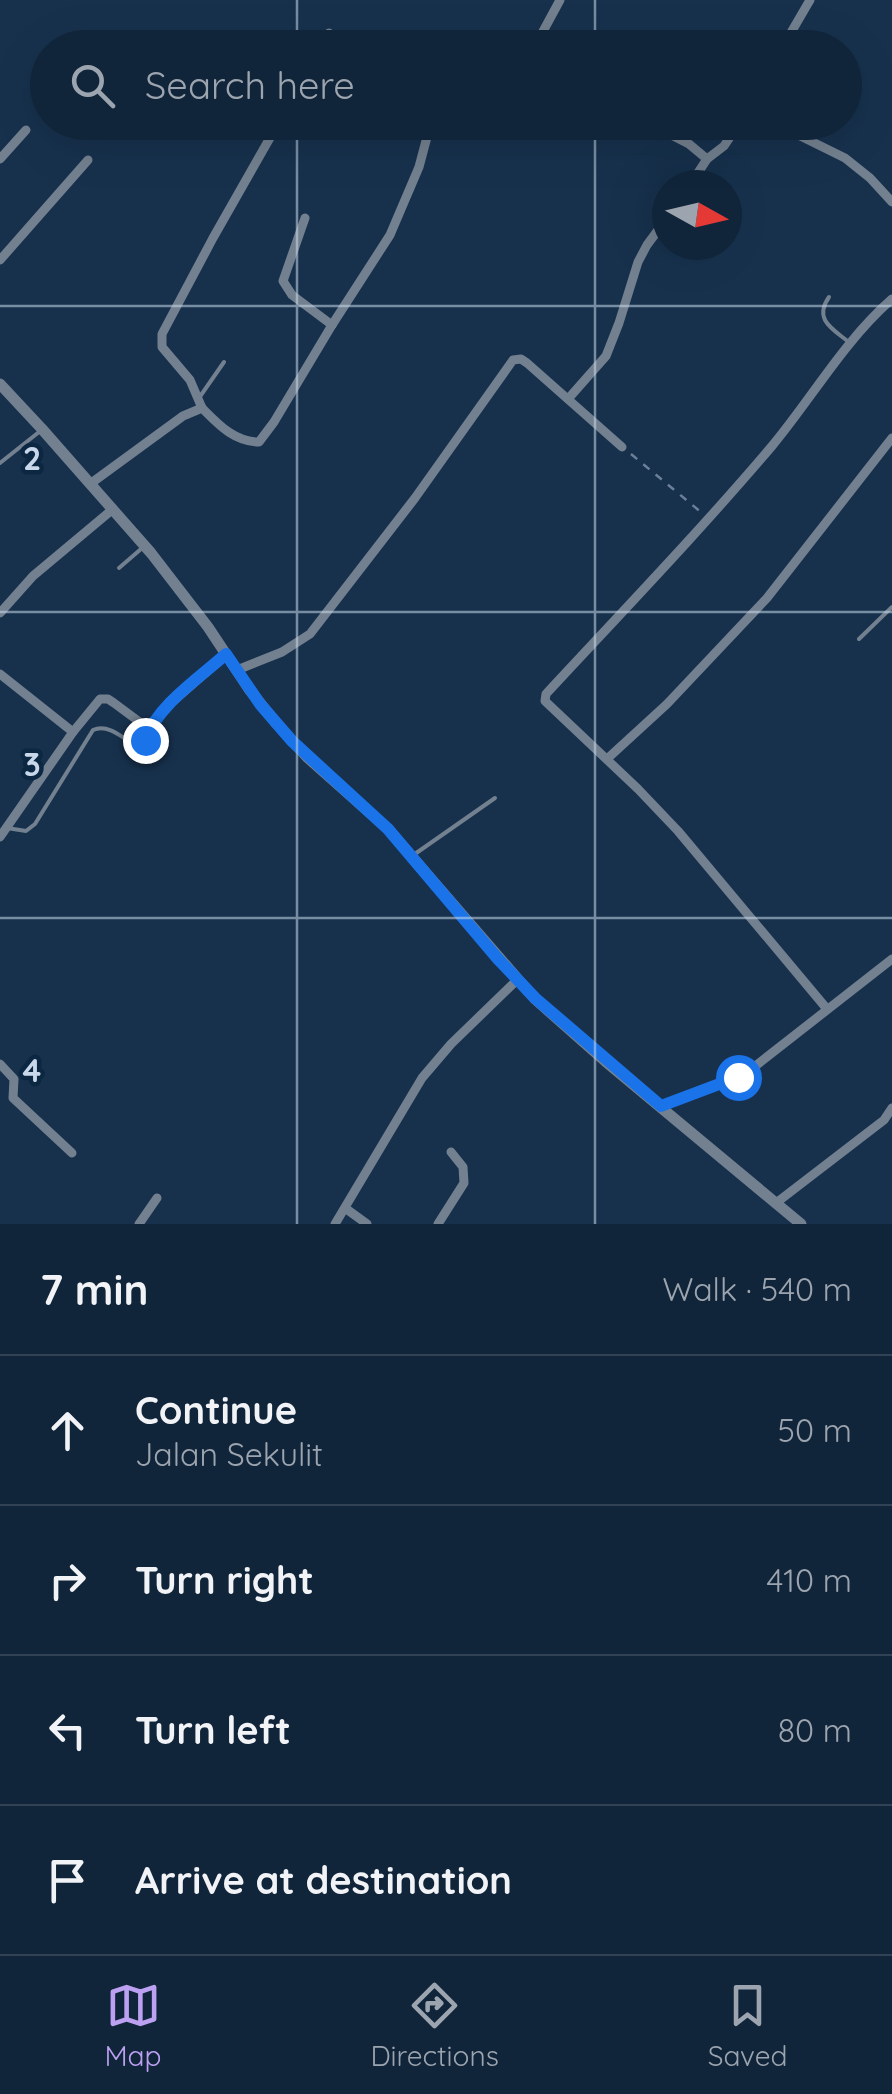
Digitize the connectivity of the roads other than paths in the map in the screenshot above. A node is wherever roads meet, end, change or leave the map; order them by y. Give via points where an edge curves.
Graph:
1 (560, 0) edge
2 (810, 0) edge
3 (544, 30) edge
4 (792, 30) edge
5 (26, 130) dead end
6 (269, 140) edge
7 (426, 140) edge
8 (681, 140) edge
9 (727, 140) edge
10 (808, 140) edge
11 (707, 158) junction
12 (0, 159) edge
13 (88, 160) dead end
14 (699, 170) edge
15 (892, 202) edge
16 (304, 218) dead end
17 (652, 239) edge
18 (0, 260) edge
19 (829, 297) dead end
20 (892, 299) edge
21 (332, 325) junction
22 (850, 343) junction
23 (224, 362) dead end
24 (0, 384) edge
25 (568, 399) junction
26 (200, 403) junction
27 (42, 429) junction
28 (892, 438) edge
29 (622, 447) road end
30 (0, 463) edge
31 (90, 484) junction
32 (113, 510) junction
33 (144, 546) junction
34 (119, 568) dead end
35 (892, 607) edge
36 (0, 613) edge
37 (859, 639) dead end
38 (226, 654) junction
39 (237, 670) junction
40 (0, 674) edge
41 (149, 730) junction
42 (73, 732) junction
43 (606, 759) junction
44 (495, 798) dead end
45 (4, 832) edge
46 (412, 856) junction
47 (892, 960) edge
48 (517, 980) junction
49 (827, 1009) junction
50 (0, 1064) edge
51 (12, 1092) junction
52 (0, 1104) edge
53 (661, 1106) junction
54 (892, 1108) edge
55 (451, 1152) dead end
56 (72, 1153) dead end
57 (158, 1198) dead end
58 (776, 1203) junction
59 (345, 1208) junction
60 (139, 1224) edge
61 (335, 1224) edge
62 (367, 1224) edge
63 (438, 1224) edge
64 (801, 1224) edge

1 - 3 street
2 - 4 street
5 - 12 street
6 - 26 street via 162,334 162,347
7 - 21 street via 398,220
8 - 11 street
9 - 11 street
10 - 15 street via 844,158
11 - 14 street
13 - 18 street
16 - 21 street via 283,281
17 - 25 street via 606,356
19 - 22 lane via 822,308 825,321
20 - 22 street
21 - 26 street via 259,442 235,437
22 - 43 street via 787,428 546,694 545,701
23 - 26 lane
24 - 27 street
25 - 29 street
25 - 39 street via 528,363 513,360 310,634
26 - 31 street
27 - 30 lane
27 - 31 street
28 - 43 street via 774,590
31 - 32 street
32 - 33 street
32 - 36 street via 33,576
33 - 34 lane
33 - 38 street
35 - 37 lane
38 - 39 street
38 - 41 street
39 - 46 street via 292,741
40 - 42 street
41 - 42 street via 104,698
41 - 45 lane via 136,746 104,728 92,730 34,824
42 - 45 street
43 - 49 street via 678,831
44 - 46 lane
46 - 48 street
47 - 49 street
48 - 53 street
48 - 59 street via 428,1070
49 - 53 street via 749,1071
50 - 51 street via 14,1079
51 - 52 street
51 - 56 street
53 - 58 street
54 - 58 street
55 - 63 street via 463,1167 464,1183
57 - 60 street
58 - 64 street
59 - 61 street
59 - 62 street

